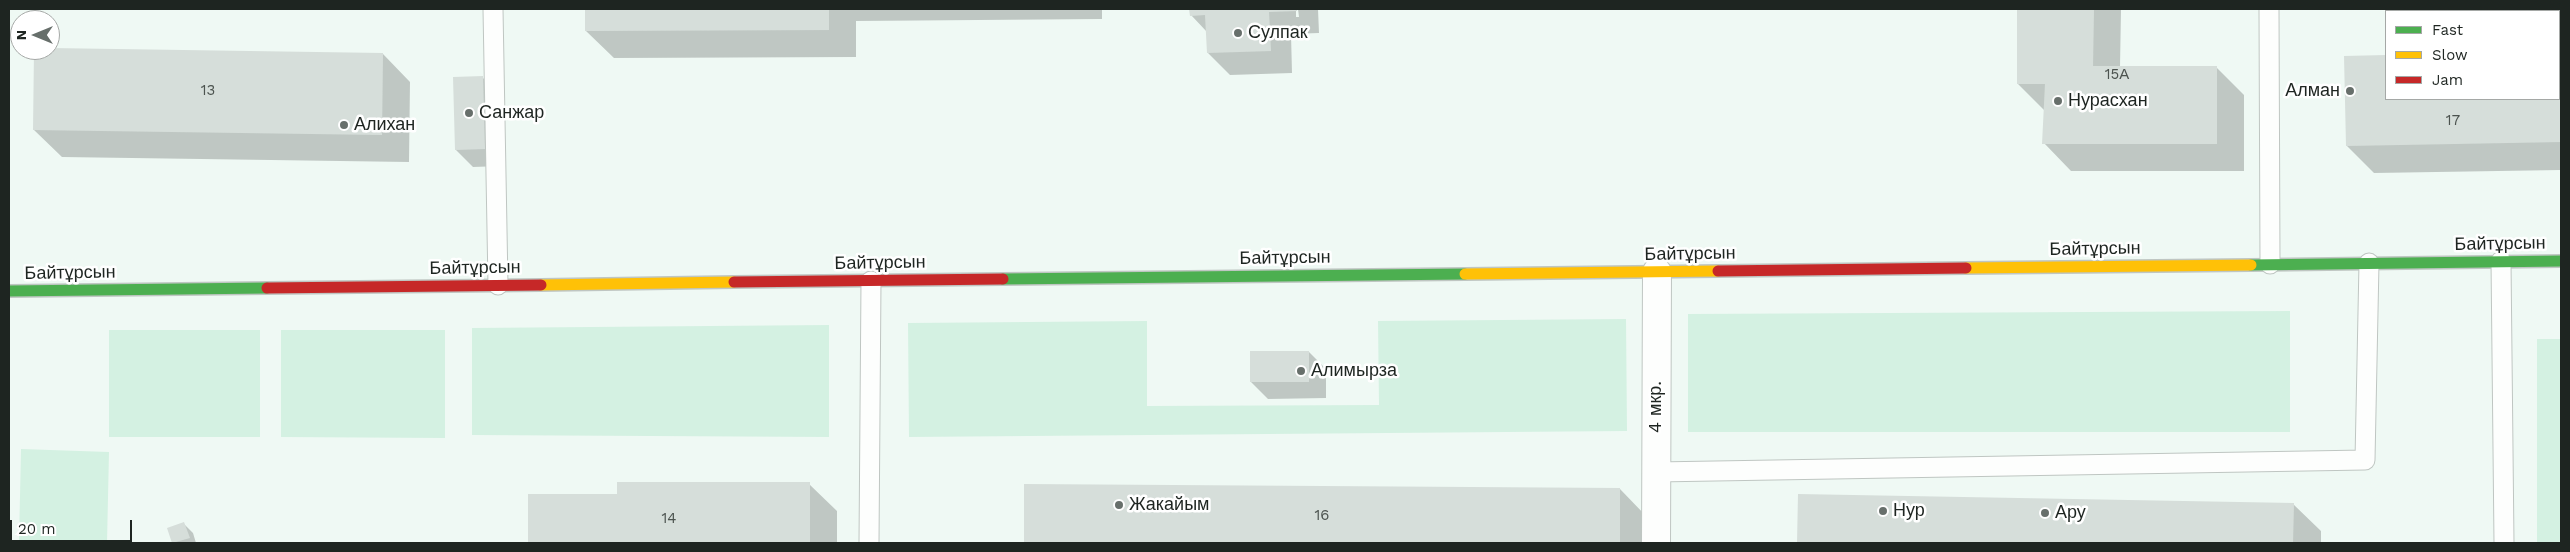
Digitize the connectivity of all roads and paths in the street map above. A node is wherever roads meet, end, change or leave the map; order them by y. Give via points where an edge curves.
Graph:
1 (493, 9) edge
2 (2270, 9) edge
3 (2561, 261) edge
4 (2501, 262) junction
5 (2369, 263) junction
6 (2270, 264) junction
7 (1657, 272) junction
8 (871, 281) junction
9 (498, 285) junction
10 (9, 291) edge
11 (1656, 472) junction
12 (869, 543) edge
13 (1656, 543) edge
14 (2504, 543) edge

1 - 9 lane
2 - 6 lane
3 - 4 street, Байтұрсын
4 - 5 street, Байтұрсын
4 - 14 lane
5 - 6 street, Байтұрсын
5 - 11 lane via 2365,460
6 - 7 street, Байтұрсын
7 - 8 street, Байтұрсын
7 - 11 street, 4 мкр.
8 - 9 street, Байтұрсын
8 - 12 lane
9 - 10 street, Байтұрсын
11 - 13 street, 4 мкр.

